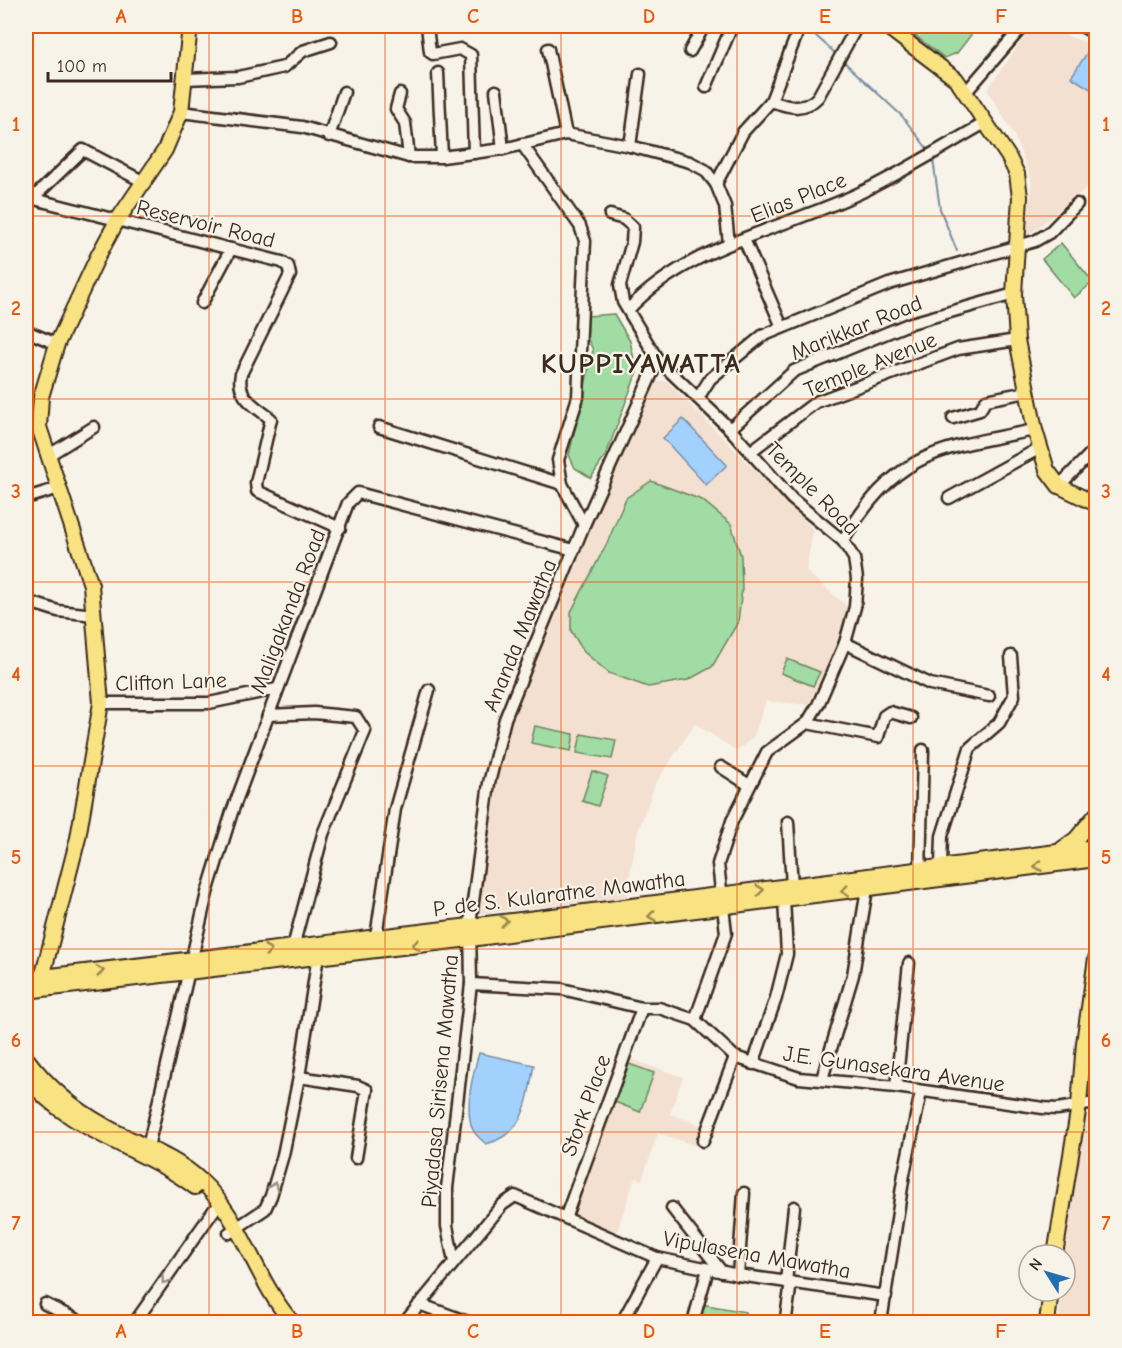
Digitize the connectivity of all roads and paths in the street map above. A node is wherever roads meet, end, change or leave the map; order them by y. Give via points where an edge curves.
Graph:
1 (190, 26) edge
2 (427, 26) edge
3 (704, 26) edge
4 (732, 26) edge
5 (799, 26) edge
6 (857, 26) edge
7 (886, 26) edge
8 (1023, 26) edge
9 (1081, 26) edge
10 (1096, 34) edge
11 (331, 42) dead end
12 (548, 49) dead end
13 (690, 51) dead end
14 (438, 73) dead end
15 (640, 74) dead end
16 (184, 79) junction
17 (706, 87) dead end
18 (496, 91) dead end
19 (344, 92) dead end
20 (966, 92) junction
21 (400, 94) dead end
22 (771, 101) junction
23 (181, 112) junction
24 (985, 123) junction
25 (566, 134) junction
26 (329, 136) junction
27 (522, 144) junction
28 (630, 146) junction
29 (503, 149) junction
30 (474, 153) junction
31 (442, 157) junction
32 (409, 158) junction
33 (144, 182) junction
34 (716, 184) junction
35 (29, 198) edge
36 (1077, 204) dead end
37 (610, 215) dead end
38 (117, 220) junction
39 (744, 239) junction
40 (729, 244) junction
41 (1019, 246) junction
42 (231, 249) junction
43 (1014, 294) junction
44 (201, 303) dead end
45 (628, 310) junction
46 (782, 327) junction
47 (26, 331) edge
48 (1017, 340) junction
49 (57, 344) junction
50 (658, 360) junction
51 (1027, 392) junction
52 (698, 398) junction
53 (953, 418) dead end
54 (379, 427) dead end
55 (94, 428) dead end
56 (730, 429) junction
57 (1035, 430) junction
58 (1040, 448) junction
59 (1096, 448) edge
60 (750, 452) junction
61 (49, 455) junction
62 (562, 484) junction
63 (1059, 486) junction
64 (59, 488) junction
65 (26, 498) edge
66 (949, 498) dead end
67 (1096, 504) edge
68 (584, 525) junction
69 (340, 528) junction
70 (843, 541) junction
71 (574, 550) junction
72 (26, 601) edge
73 (94, 615) junction
74 (845, 643) junction
75 (1011, 656) dead end
76 (278, 689) junction
77 (429, 690) dead end
78 (988, 696) dead end
79 (101, 703) junction
80 (268, 715) junction
81 (911, 718) dead end
82 (807, 723) junction
83 (923, 750) dead end
84 (721, 767) dead end
85 (748, 785) junction
86 (1096, 815) edge
87 (788, 822) dead end
88 (1086, 829) junction
89 (1060, 850) junction
90 (1094, 855) edge
91 (941, 865) junction
92 (920, 875) junction
93 (792, 886) junction
94 (867, 889) junction
95 (784, 899) junction
96 (723, 901) junction
97 (470, 924) junction
98 (376, 937) junction
99 (470, 939) junction
100 (293, 947) junction
101 (318, 956) junction
102 (1096, 958) edge
103 (909, 963) dead end
104 (192, 966) junction
105 (42, 978) junction
106 (26, 979) edge
107 (1095, 980) edge
108 (471, 984) junction
109 (26, 991) edge
110 (642, 1008) junction
111 (694, 1020) junction
112 (735, 1057) junction
113 (26, 1058) edge
114 (753, 1064) junction
115 (26, 1076) edge
116 (299, 1077) junction
117 (822, 1079) junction
118 (896, 1087) junction
119 (921, 1092) junction
120 (1096, 1103) edge
121 (1079, 1105) junction
122 (703, 1140) dead end
123 (148, 1147) junction
124 (356, 1158) dead end
125 (744, 1193) dead end
126 (794, 1207) dead end
127 (672, 1209) dead end
128 (214, 1210) junction
129 (566, 1216) junction
130 (233, 1230) junction
131 (1057, 1243) edge
132 (657, 1258) junction
133 (454, 1262) junction
134 (708, 1269) junction
135 (722, 1272) junction
136 (738, 1275) junction
137 (789, 1282) junction
138 (885, 1296) junction
139 (1050, 1303) edge
140 (45, 1304) dead end
141 (419, 1305) junction
142 (786, 1318) dead end
143 (463, 1322) edge
144 (81, 1323) edge
145 (135, 1323) edge
146 (281, 1323) edge
147 (292, 1323) edge
148 (405, 1323) edge
149 (622, 1323) edge
150 (693, 1323) edge
151 (881, 1323) edge
152 (1047, 1323) edge

1 - 16 main road
2 - 30 street via 433,54 460,48 471,55
3 - 13 street
4 - 17 street
5 - 22 street
6 - 22 street via 810,105 795,107
7 - 20 main road via 935,61
8 - 20 street
9 - 10 street
11 - 16 street via 303,51 284,67 226,78
12 - 25 street
14 - 31 street
15 - 28 street
16 - 23 main road
18 - 29 street
19 - 26 street
20 - 24 main road
21 - 32 street via 396,109 405,123
22 - 34 street via 743,132
23 - 26 street via 302,126
23 - 33 main road via 165,150
24 - 39 street, Elias Place via 866,190
24 - 41 main road via 1017,174
25 - 27 street
25 - 28 street
26 - 32 street
27 - 29 street
27 - 62 street via 580,226 585,241 578,397 558,460
28 - 34 street via 690,162 705,170
29 - 30 street
30 - 31 street
31 - 32 street
33 - 35 street via 83,150
33 - 38 main road
34 - 40 street via 725,206
35 - 38 street, Reservoir Road
36 - 41 street via 1049,232 1035,242
37 - 45 street, Temple Road via 633,227 620,285
38 - 42 street, Reservoir Road
38 - 49 main road
39 - 40 street, Elias Place
39 - 46 street
40 - 45 street, Elias Place via 676,270
41 - 43 main road
41 - 46 street via 889,284
42 - 44 street
42 - 69 street, Reservoir Road via 282,262 288,266 290,275 239,384 244,397 271,418 257,491
43 - 48 main road
43 - 56 street, Marikkar Road via 911,323 794,371
45 - 50 street, Temple Road
46 - 52 street via 762,336 730,360 710,379
47 - 49 street
48 - 51 main road
48 - 60 street, Temple Avenue via 958,349 816,402
49 - 61 main road via 39,427
50 - 52 street, Temple Road
50 - 68 street, Ananda Mawatha
51 - 53 street via 986,400 980,410
51 - 57 main road
52 - 56 street, Temple Road
54 - 62 street
55 - 61 street
56 - 60 street, Temple Road
57 - 58 main road
57 - 70 street via 954,446 898,471 860,513
58 - 63 main road via 1047,470
58 - 66 street
59 - 63 street
60 - 70 street, Temple Road via 792,499
61 - 64 main road
62 - 68 street
63 - 67 main road
64 - 65 street
64 - 73 main road via 91,585
68 - 71 street, Ananda Mawatha
69 - 71 street, Maligakanda Road via 348,503 358,493
69 - 76 street, Maligakanda Road
70 - 74 street, Temple Road via 854,558 857,579 855,607
71 - 97 street, Ananda Mawatha via 505,719 489,783
72 - 73 street via 58,611
73 - 79 main road
74 - 78 street via 930,684
74 - 82 street, Temple Road
75 - 91 street via 1014,696 999,723 970,748 942,836
76 - 79 street, Clifton Lane via 209,703
76 - 80 street, Maligakanda Road
77 - 98 street via 395,809
79 - 105 main road via 78,838
80 - 100 street via 314,713 356,717 365,731 323,834
80 - 104 street, Maligakanda Road via 207,893
81 - 82 street via 890,712 884,716 878,737
82 - 85 street, Temple Road via 767,752
83 - 92 street
84 - 85 street
85 - 96 street, Temple Road via 718,864
86 - 88 main road
87 - 93 street
88 - 89 main road
88 - 90 main road
89 - 90 main road, P. de S. Kularatne Mawatha
89 - 91 main road, P. de S. Kularatne Mawatha
90 -> 92 main road, P. de S. Kularatne Mawatha
91 - 92 main road, P. de S. Kularatne Mawatha
92 - 93 main road, P. de S. Kularatne Mawatha
92 - 94 main road, P. de S. Kularatne Mawatha
96 -> 93 main road, P. de S. Kularatne Mawatha
94 -> 95 main road, P. de S. Kularatne Mawatha
94 - 117 street via 853,975
95 - 96 main road, P. de S. Kularatne Mawatha
95 - 114 street via 787,954
97 -> 96 main road, P. de S. Kularatne Mawatha
96 -> 99 main road, P. de S. Kularatne Mawatha
96 - 111 street, Temple Road via 726,933
97 - 98 main road, P. de S. Kularatne Mawatha
97 - 99 street, Ananda Mawatha
98 - 100 main road, P. de S. Kularatne Mawatha
99 -> 101 main road, P. de S. Kularatne Mawatha
99 - 108 street, Piyadasa Sirisena Mawatha
104 -> 100 main road, P. de S. Kularatne Mawatha
101 - 104 main road, P. de S. Kularatne Mawatha
101 - 116 street
102 - 107 main road
103 - 118 street
105 -> 104 main road, P. de S. Kularatne Mawatha
104 - 109 main road, P. de S. Kularatne Mawatha
104 - 123 street, Maligakanda Road
105 - 106 main road, P. de S. Kularatne Mawatha
107 - 121 main road
108 - 110 street, J.E. Gunasekara Avenue via 562,989
108 - 133 street, Piyadasa Sirisena Mawatha via 447,1188 447,1226
110 - 111 street, J.E. Gunasekara Avenue via 659,1008
110 - 129 street, Stork Place
111 - 112 street, J.E. Gunasekara Avenue
112 - 114 street, J.E. Gunasekara Avenue
112 - 122 street
113 - 123 main road via 71,1104 105,1127
114 - 117 street, J.E. Gunasekara Avenue via 799,1078
115 - 128 main road via 54,1105 101,1136 195,1186
116 - 124 street via 367,1090
130 -> 116 street via 265,1209 271,1196
117 - 118 street, J.E. Gunasekara Avenue
118 - 119 street, J.E. Gunasekara Avenue
119 - 121 street, J.E. Gunasekara Avenue via 1050,1109
119 - 138 street
120 - 121 street, J.E. Gunasekara Avenue
121 - 131 main road
123 - 130 main road via 201,1181
125 - 136 street
126 - 137 street
127 - 135 street
128 - 130 main road
128 -> 145 street
129 - 132 street, Vipulasena Mawatha
129 - 133 street, Vipulasena Mawatha via 515,1196 502,1205
130 - 146 main road
130 - 147 main road
132 - 134 street, Vipulasena Mawatha
132 - 149 street
133 - 141 street, Vipulasena Mawatha
134 - 135 street, Vipulasena Mawatha
134 - 150 street
135 - 136 street, Vipulasena Mawatha
136 - 137 street, Vipulasena Mawatha
137 - 138 street, Vipulasena Mawatha
137 - 142 street
138 - 151 street
139 - 152 main road
140 - 144 street
141 - 143 street
141 - 148 street, Vipulasena Mawatha

